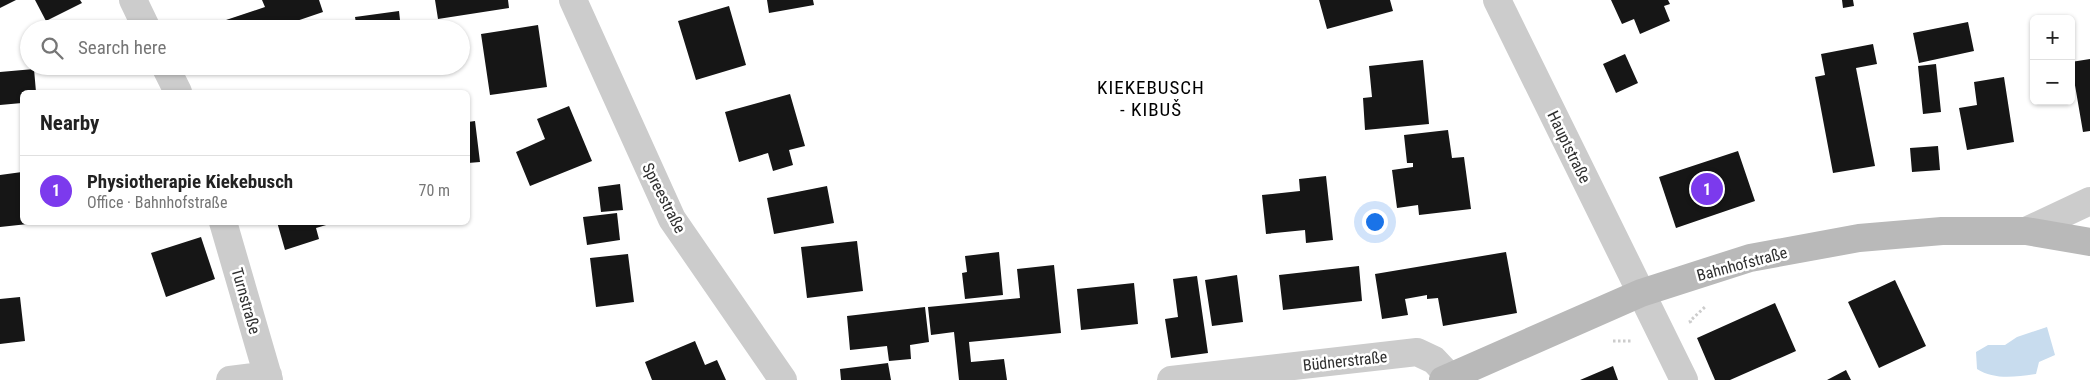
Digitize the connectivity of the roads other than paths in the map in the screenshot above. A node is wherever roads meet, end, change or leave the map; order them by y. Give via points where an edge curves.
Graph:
1 (133, 0) edge
2 (573, 0) edge
3 (1497, 0) edge
4 (143, 20) edge
5 (170, 75) edge
6 (177, 90) edge
7 (2090, 201) edge
8 (224, 225) edge
9 (2026, 231) junction
10 (2090, 242) edge
11 (1641, 293) junction
12 (268, 378) edge
13 (1446, 378) edge
14 (230, 380) edge
15 (783, 380) edge
16 (1171, 380) edge
17 (1684, 380) edge

1 - 4 street
2 - 15 street, Spreestraße via 672,219
3 - 11 street, Hauptstraße
5 - 6 street
7 - 9 street
8 - 12 street, Turnstraße
9 - 10 main road, Bahnhofstraße
9 - 11 main road, Bahnhofstraße via 1942,230 1859,238 1750,258
11 - 13 main road, Bahnhofstraße
11 - 17 street, Hauptstraße
12 - 14 street
13 - 16 street, Büdnerstraße via 1434,360 1417,352

